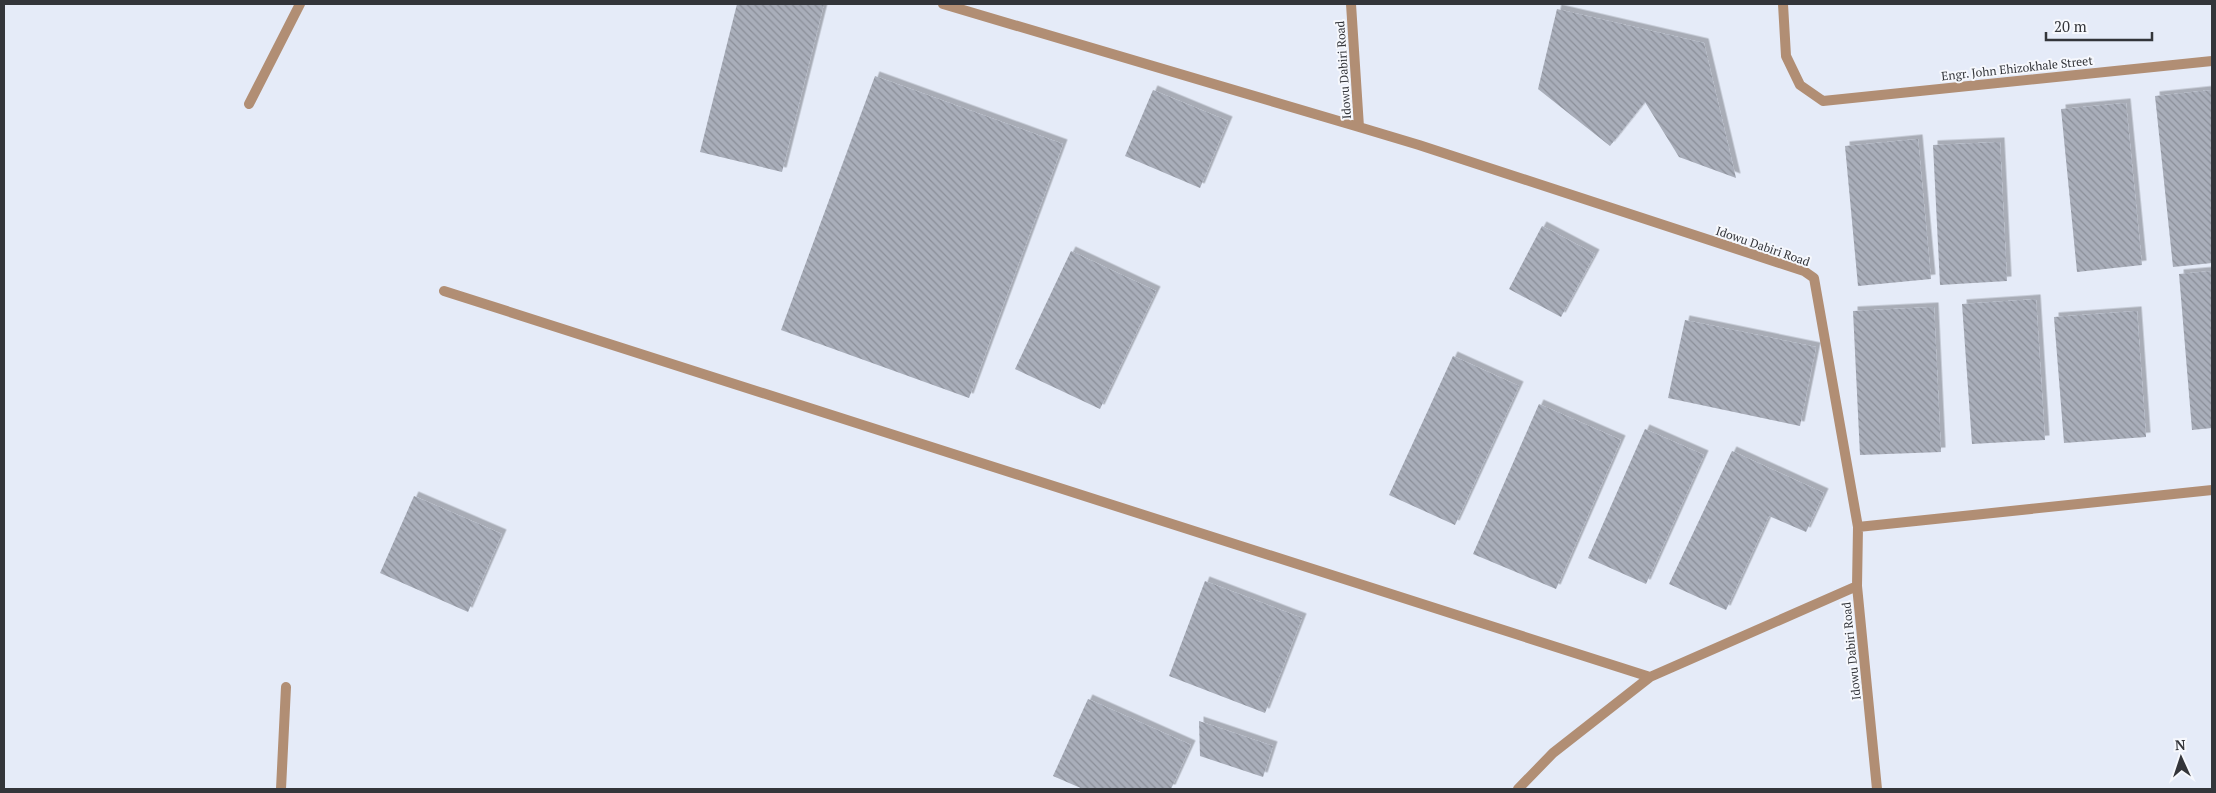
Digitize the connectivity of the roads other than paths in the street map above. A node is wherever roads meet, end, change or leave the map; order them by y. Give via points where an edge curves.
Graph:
1 (300, 4) edge
2 (943, 4) edge
3 (1351, 4) edge
4 (1783, 4) edge
5 (2212, 61) edge
6 (249, 104) dead end
7 (1359, 127) junction
8 (444, 291) dead end
9 (2212, 490) edge
10 (1858, 527) junction
11 (1856, 586) junction
12 (1650, 677) junction
13 (286, 687) dead end
14 (281, 789) edge
15 (1518, 789) edge
16 (1878, 789) edge

1 - 6 street
2 - 7 street
3 - 7 street, Idowu Dabiri Road
4 - 5 street, Engr. John Ehizokhale Street via 1786,56 1800,85 1824,100
7 - 10 street, Idowu Dabiri Road via 1795,268 1814,278
8 - 12 street
9 - 10 street
10 - 11 street, Idowu Dabiri Road
11 - 12 street
11 - 16 street, Idowu Dabiri Road
12 - 15 street via 1553,754
13 - 14 street

